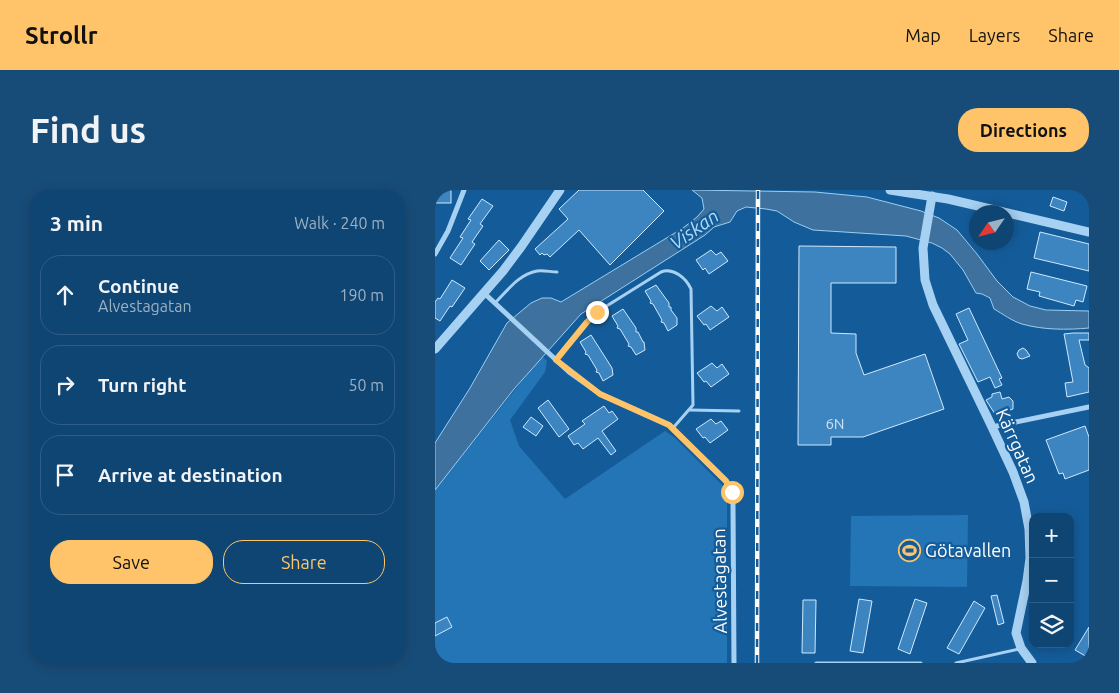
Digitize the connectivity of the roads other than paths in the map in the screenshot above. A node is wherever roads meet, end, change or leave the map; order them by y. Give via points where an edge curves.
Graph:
1 (464, 190) edge
2 (560, 190) edge
3 (890, 190) edge
4 (932, 193) edge
5 (1089, 232) edge
6 (435, 254) edge
7 (557, 272) dead end
8 (484, 293) junction
9 (495, 303) junction
10 (435, 349) edge
11 (556, 360) junction
12 (1089, 407) edge
13 (689, 410) junction
14 (739, 411) dead end
15 (673, 428) junction
16 (992, 428) junction
17 (1021, 648) junction
18 (734, 663) edge
19 (816, 663) edge
20 (921, 663) edge
21 (956, 663) edge
22 (1032, 663) edge

1 - 6 street via 448,232
2 - 8 street
3 - 4 street
4 - 5 street
4 - 16 street, Kärrgatan via 923,248 925,280 933,305
7 - 9 lane via 537,271 524,276
8 - 9 street
8 - 10 street
9 - 11 street, Alvestagatan
11 - 13 lane via 597,312 661,272 670,270 682,277 691,289 693,405
11 - 15 street, Alvestagatan via 600,394
12 - 16 street
13 - 14 lane
13 - 15 lane
15 - 18 street, Alvestagatan via 726,481 732,492
16 - 17 street, Kärrgatan via 1024,502 1029,529 1030,558 1016,633
17 - 21 lane
17 - 22 street, Kärrgatan
19 - 20 lane

